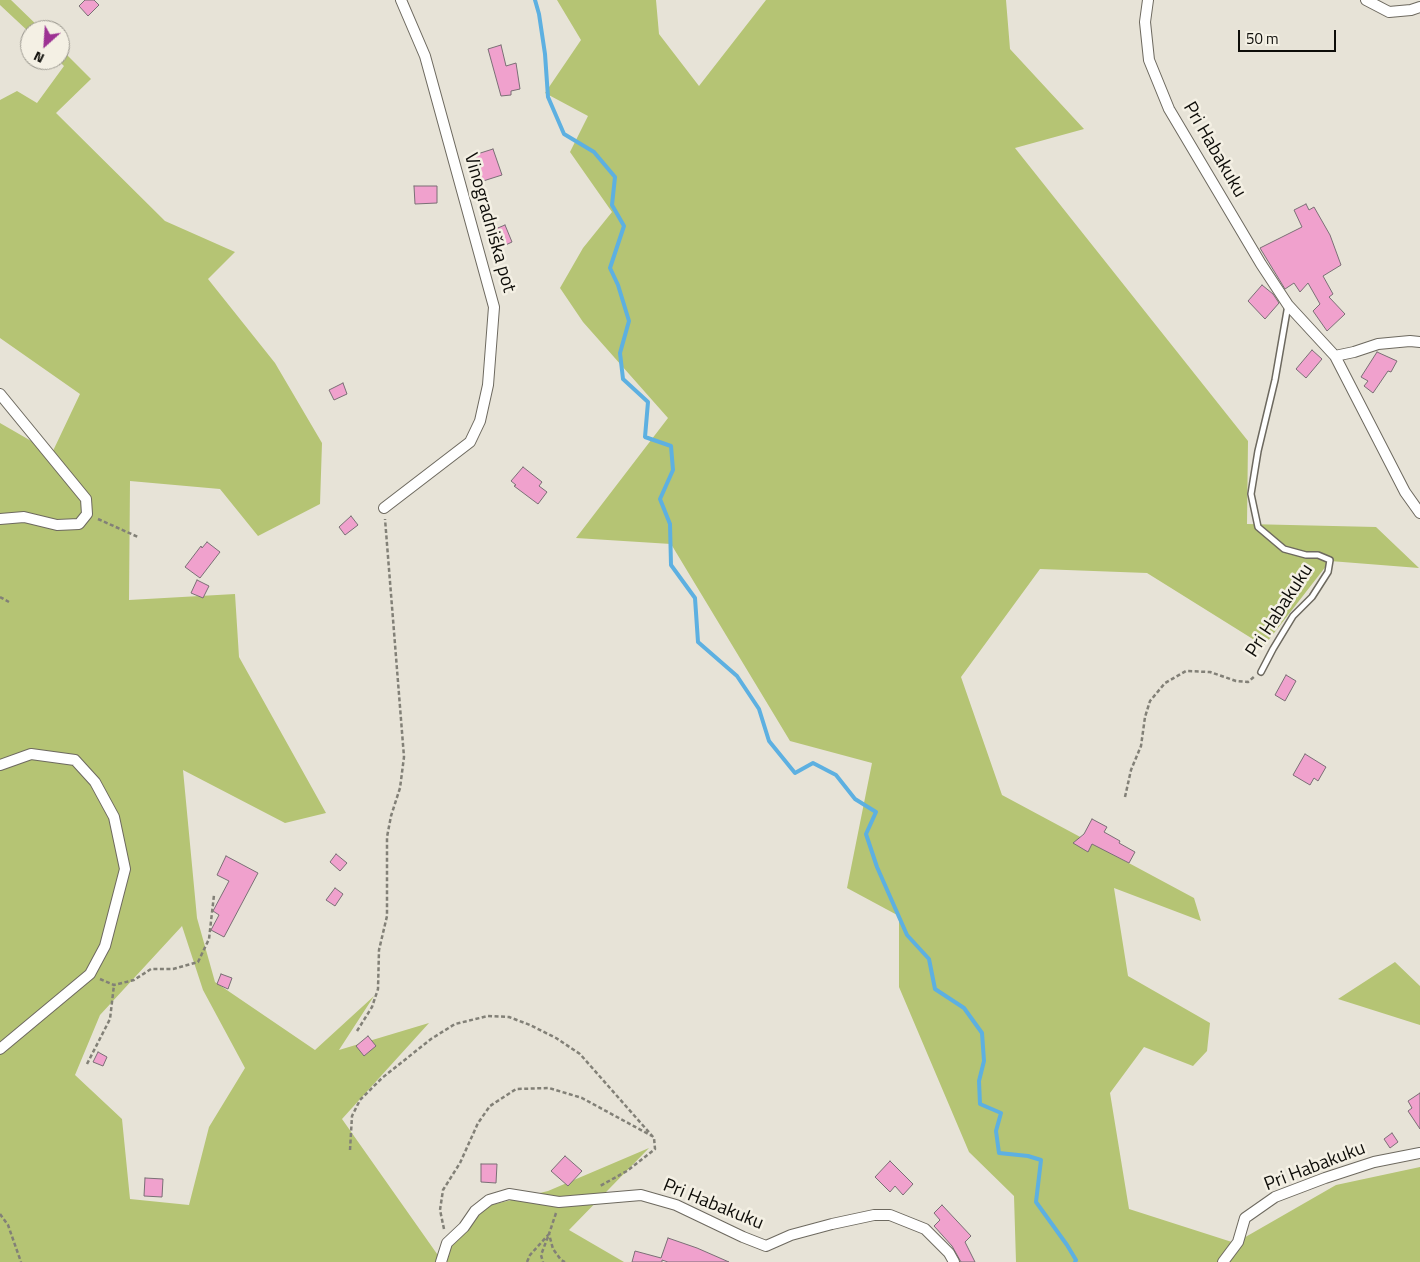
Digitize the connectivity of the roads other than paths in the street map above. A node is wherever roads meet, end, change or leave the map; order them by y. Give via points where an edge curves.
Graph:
1 (401, 0) edge
2 (1148, 0) edge
3 (1366, 0) edge
4 (1420, 7) edge
5 (1288, 305) junction
6 (1420, 342) edge
7 (1335, 356) junction
8 (0, 394) edge
9 (384, 508) road end
10 (1420, 513) edge
11 (0, 519) edge
12 (1261, 672) road end
13 (0, 765) edge
14 (0, 1049) edge
15 (1420, 1153) edge
16 (441, 1262) edge
17 (954, 1262) edge
18 (1223, 1262) edge

1 - 9 street, Vinogradniška pot via 425,56 494,307 488,385 480,421 470,442
2 - 5 street, Pri Habakuku via 1145,22 1149,60 1169,109
3 - 4 street via 1389,12
5 - 7 street, Pri Habakuku
5 - 12 lane, Pri Habakuku via 1276,380 1251,494 1258,527 1284,549 1330,560 1328,572 1312,597 1294,616
6 - 7 street via 1378,344
7 - 10 street, Pri Habakuku via 1405,492
8 - 11 street via 86,499 87,514 79,524 57,525 24,517
13 - 14 street via 31,754 75,760 94,782 114,817 125,869 106,946 90,974
15 - 18 street, Pri Habakuku via 1374,1162 1275,1197 1245,1218 1238,1242
16 - 17 street, Pri Habakuku via 448,1243 475,1211 489,1200 509,1194 559,1202 641,1195 676,1205 766,1246 791,1235 832,1224 890,1214 925,1229

